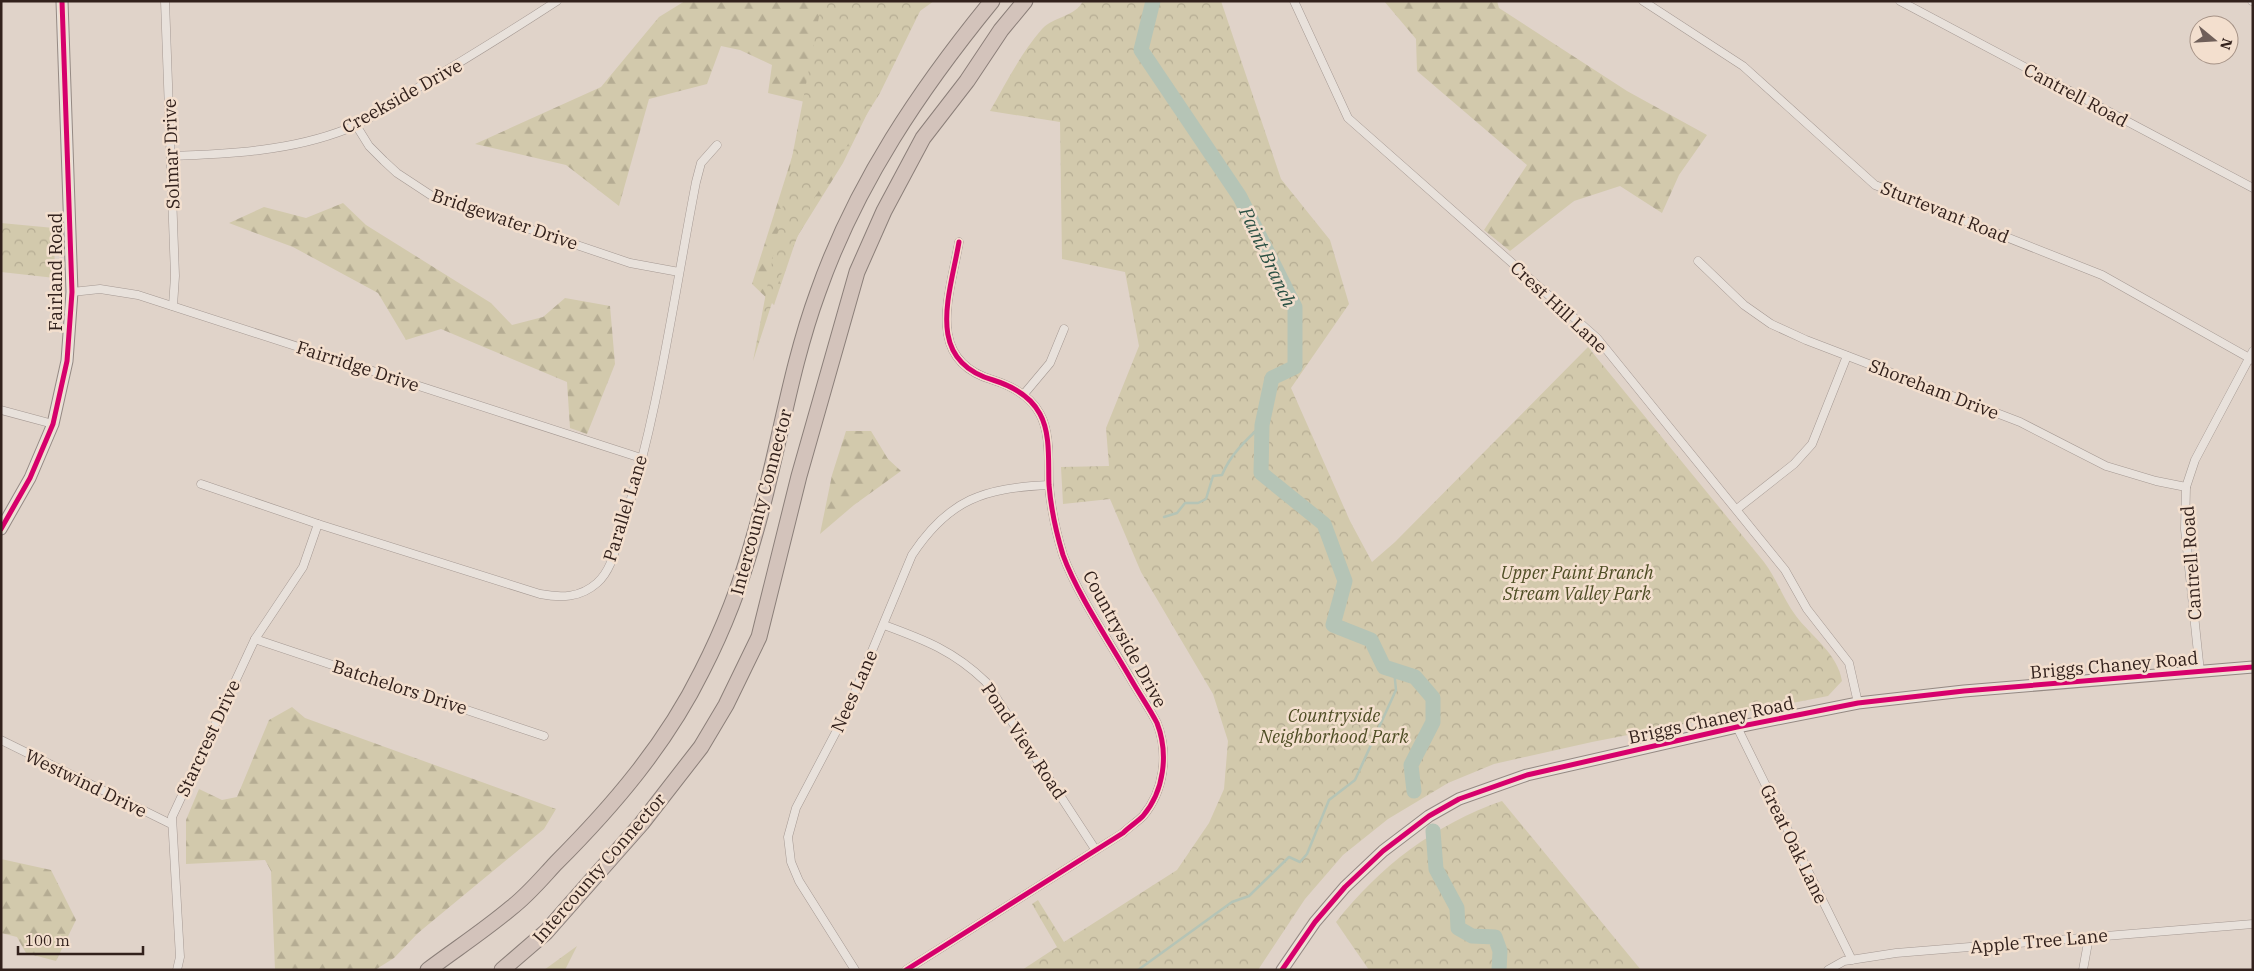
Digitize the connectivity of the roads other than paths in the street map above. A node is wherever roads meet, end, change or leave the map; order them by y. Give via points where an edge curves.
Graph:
1 (62, 1) edge
2 (165, 1) edge
3 (558, 1) edge
4 (992, 1) edge
5 (1025, 1) edge
6 (1294, 1) edge
7 (1643, 1) edge
8 (1900, 1) edge
9 (356, 125) junction
10 (717, 145) dead end
11 (172, 156) junction
12 (2253, 188) edge
13 (959, 242) dead end
14 (1698, 261) dead end
15 (679, 272) junction
16 (72, 292) junction
17 (173, 306) junction
18 (1064, 329) dead end
19 (1846, 356) junction
20 (2251, 356) edge
21 (1024, 394) junction
22 (1, 410) edge
23 (53, 424) junction
24 (641, 458) junction
25 (201, 484) dead end
26 (1049, 485) junction
27 (2186, 487) junction
28 (1737, 509) junction
29 (318, 524) junction
30 (1, 529) edge
31 (884, 625) junction
32 (255, 639) junction
33 (2253, 667) edge
34 (2200, 672) junction
35 (1858, 703) junction
36 (1737, 727) junction
37 (544, 736) dead end
38 (1, 740) edge
39 (171, 824) junction
40 (1095, 849) junction
41 (2253, 924) edge
42 (2089, 937) junction
43 (1852, 960) junction
44 (177, 970) edge
45 (428, 970) edge
46 (502, 970) edge
47 (855, 970) edge
48 (906, 970) edge
49 (1282, 970) edge
50 (1828, 970) edge
51 (2083, 970) edge

1 - 16 main road, Fairland Road
2 - 11 street, Solmar Drive
3 - 9 street, Creekside Drive
4 - 45 highway, Intercounty Connector via 914,103 852,210 833,251 805,333 755,536 733,603 682,709 646,764 569,850 513,907
5 - 46 highway, Intercounty Connector via 922,138 857,272 799,476 759,637 726,705 700,748 642,823 546,932
6 - 28 street, Crest Hill Lane via 1348,118 1597,338
7 - 20 street, Sturtevant Road via 1743,66 1875,186 2102,275
8 - 12 street, Cantrell Road
9 - 11 street, Creekside Drive via 285,146
9 - 15 street, Bridgewater Drive via 369,146 384,161 432,196 630,263
10 - 15 street, Parallel Lane via 701,163
11 - 17 street, Solmar Drive via 176,276
13 - 21 street, Countryside Drive via 946,317 951,347 965,368
14 - 19 street, Shoreham Drive via 1744,305 1771,324
15 - 24 street, Parallel Lane
16 - 17 street, Fairridge Drive via 116,290
16 - 23 main road, Fairland Road via 67,361
17 - 24 street, Fairridge Drive
18 - 21 street via 1050,363
19 - 27 street, Shoreham Drive via 2020,422 2106,466
19 - 28 street via 1812,444 1794,464
20 - 27 street, Cantrell Road via 2195,460
21 - 26 street, Countryside Drive via 1041,415 1047,438
22 - 23 street
23 - 30 main road, Fairland Road via 30,478
24 - 29 street, Parallel Lane via 611,562 598,582 571,596 540,594
25 - 29 street, Parallel Lane
26 - 31 street, Nees Lane via 1009,487 989,492 967,501 943,518 925,535 912,556
26 - 40 street, Countryside Drive via 1053,521 1064,557 1157,724 1164,751 1163,774 1155,796 1142,816
27 - 34 street, Cantrell Road via 2186,528
28 - 35 street, Crest Hill Lane via 1785,570 1807,609 1849,663
29 - 32 street, Starcrest Drive via 302,566
31 - 40 street, Pond View Road via 948,651 968,664 986,682
31 - 47 street, Nees Lane via 847,711 796,808 788,838 791,862 799,881
32 - 37 street, Batchelors Drive
32 - 39 street, Starcrest Drive via 185,785
33 - 34 main road, Briggs Chaney Road
34 - 35 main road, Briggs Chaney Road
35 - 36 main road, Briggs Chaney Road
36 - 43 street, Great Oak Lane
36 - 49 main road, Briggs Chaney Road via 1527,775 1489,787 1429,816 1383,851 1345,886
38 - 39 street, Westwind Drive
39 - 44 street, Starcrest Drive via 180,957
40 - 48 street, Countryside Drive
41 - 42 street, Apple Tree Lane
42 - 43 street, Apple Tree Lane via 1896,953
42 - 51 street
43 - 50 street, Apple Tree Lane

